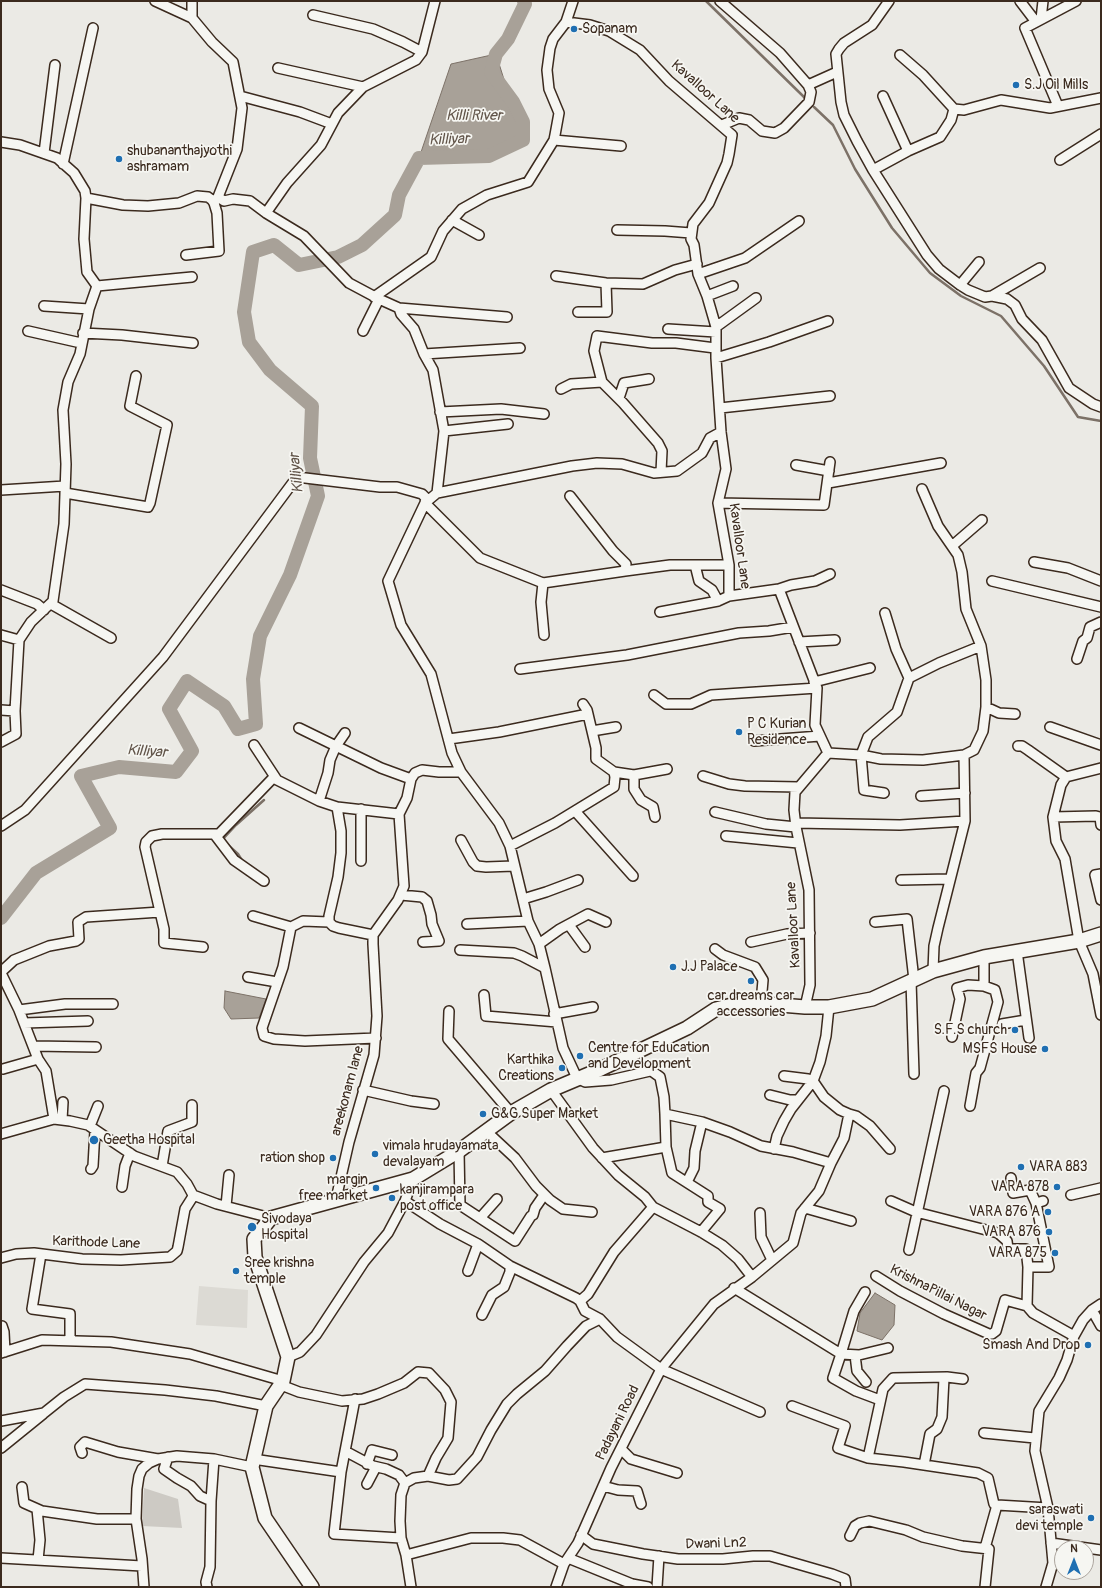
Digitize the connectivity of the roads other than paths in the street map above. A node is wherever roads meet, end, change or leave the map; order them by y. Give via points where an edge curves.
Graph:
1 (155, 1) edge
2 (192, 1) edge
3 (435, 1) edge
4 (573, 1) edge
5 (720, 1) edge
6 (889, 1) edge
7 (1020, 1) edge
8 (1043, 1) edge
9 (1076, 1) edge
10 (313, 15) dead end
11 (192, 18) junction
12 (1039, 20) junction
13 (566, 22) junction
14 (93, 28) dead end
15 (422, 52) junction
16 (900, 55) dead end
17 (55, 65) dead end
18 (278, 68) dead end
19 (837, 72) junction
20 (808, 85) junction
21 (363, 87) junction
22 (240, 96) junction
23 (883, 96) dead end
24 (1101, 98) edge
25 (1058, 106) junction
26 (954, 109) junction
27 (332, 124) junction
28 (722, 125) junction
29 (1101, 134) edge
30 (554, 140) junction
31 (1, 142) edge
32 (622, 146) dead end
33 (908, 151) junction
34 (44, 153) junction
35 (1060, 160) dead end
36 (63, 164) junction
37 (873, 170) junction
38 (86, 198) junction
39 (216, 200) junction
40 (266, 213) junction
41 (452, 220) junction
42 (799, 221) dead end
43 (617, 230) dead end
44 (691, 233) junction
45 (479, 235) dead end
46 (186, 254) dead end
47 (979, 262) dead end
48 (697, 264) junction
49 (1040, 268) dead end
50 (698, 274) junction
51 (556, 276) dead end
52 (192, 277) dead end
53 (606, 283) junction
54 (960, 285) junction
55 (97, 286) junction
56 (733, 286) dead end
57 (707, 296) junction
58 (992, 296) junction
59 (377, 298) junction
60 (756, 298) dead end
61 (44, 306) dead end
62 (399, 308) junction
63 (89, 309) junction
64 (578, 312) dead end
65 (507, 317) dead end
66 (828, 321) dead end
67 (668, 329) dead end
68 (716, 329) junction
69 (363, 331) dead end
70 (28, 332) dead end
71 (83, 333) junction
72 (81, 343) junction
73 (192, 343) dead end
74 (520, 348) dead end
75 (715, 348) junction
76 (424, 354) junction
77 (716, 358) junction
78 (136, 376) dead end
79 (649, 379) dead end
80 (602, 382) junction
81 (561, 389) dead end
82 (830, 396) dead end
83 (619, 398) junction
84 (1101, 407) edge
85 (720, 408) junction
86 (440, 412) junction
87 (544, 414) dead end
88 (508, 424) dead end
89 (444, 431) junction
90 (721, 432) junction
91 (941, 463) dead end
92 (796, 465) dead end
93 (661, 472) junction
94 (828, 483) junction
95 (922, 489) dead end
96 (1, 490) edge
97 (65, 490) junction
98 (437, 493) junction
99 (570, 496) dead end
100 (425, 503) junction
101 (718, 503) junction
102 (982, 520) dead end
103 (952, 546) junction
104 (1034, 562) dead end
105 (695, 565) junction
106 (729, 565) junction
107 (625, 571) junction
108 (830, 574) dead end
109 (992, 581) dead end
110 (1101, 581) edge
111 (543, 583) junction
112 (779, 589) junction
113 (1, 590) edge
114 (729, 596) junction
115 (718, 601) junction
116 (47, 607) junction
117 (1101, 607) edge
118 (660, 612) dead end
119 (885, 613) dead end
120 (1101, 622) edge
121 (793, 627) junction
122 (1, 635) edge
123 (544, 635) dead end
124 (111, 638) dead end
125 (19, 640) junction
126 (835, 640) dead end
127 (799, 642) junction
128 (981, 646) junction
129 (1077, 659) dead end
130 (870, 668) dead end
131 (520, 669) dead end
132 (909, 678) junction
133 (815, 685) junction
134 (654, 695) dead end
135 (583, 704) dead end
136 (986, 707) junction
137 (1, 710) edge
138 (14, 711) junction
139 (588, 714) junction
140 (1015, 714) dead end
141 (299, 728) dead end
142 (616, 728) dead end
143 (1050, 728) dead end
144 (592, 731) junction
145 (345, 733) dead end
146 (820, 736) junction
147 (448, 739) junction
148 (754, 741) dead end
149 (1, 742) edge
150 (254, 745) dead end
151 (1101, 745) edge
152 (336, 746) junction
153 (1018, 746) dead end
154 (828, 753) junction
155 (860, 755) junction
156 (964, 755) junction
157 (1101, 768) edge
158 (667, 769) dead end
159 (461, 772) junction
160 (614, 772) junction
161 (634, 775) junction
162 (702, 776) dead end
163 (274, 777) junction
164 (1066, 777) junction
165 (411, 779) junction
166 (800, 786) junction
167 (884, 793) dead end
168 (965, 794) junction
169 (921, 796) dead end
170 (319, 801) junction
171 (337, 807) junction
172 (361, 809) junction
173 (575, 811) junction
174 (714, 812) dead end
175 (399, 814) junction
176 (655, 817) dead end
177 (1053, 817) junction
178 (966, 821) junction
179 (796, 825) junction
180 (1101, 825) edge
181 (1, 826) edge
182 (215, 835) junction
183 (726, 836) dead end
184 (461, 840) dead end
185 (798, 842) junction
186 (510, 846) junction
187 (361, 861) dead end
188 (514, 866) junction
189 (1101, 874) edge
190 (633, 876) dead end
191 (950, 879) junction
192 (578, 880) dead end
193 (901, 880) dead end
194 (264, 881) dead end
195 (400, 897) junction
196 (523, 899) junction
197 (1101, 900) edge
198 (160, 912) junction
199 (253, 916) dead end
200 (528, 921) junction
201 (329, 922) junction
202 (606, 922) dead end
203 (875, 922) dead end
204 (467, 924) dead end
205 (569, 925) junction
206 (291, 927) junction
207 (810, 933) junction
208 (1101, 934) edge
209 (373, 936) junction
210 (1079, 941) junction
211 (423, 942) dead end
212 (751, 942) dead end
213 (538, 944) junction
214 (203, 947) dead end
215 (585, 947) dead end
216 (715, 949) dead end
217 (460, 950) dead end
218 (1017, 951) junction
219 (984, 957) junction
220 (545, 968) junction
221 (933, 971) junction
222 (1, 972) edge
223 (248, 977) dead end
224 (912, 980) junction
225 (278, 982) junction
226 (984, 986) junction
227 (484, 995) dead end
228 (761, 1003) junction
229 (113, 1004) dead end
230 (804, 1007) junction
231 (829, 1007) junction
232 (593, 1008) dead end
233 (19, 1010) junction
234 (449, 1011) dead end
235 (1101, 1015) edge
236 (556, 1018) junction
237 (1026, 1020) junction
238 (88, 1021) dead end
239 (24, 1023) junction
240 (1002, 1024) dead end
241 (952, 1037) dead end
242 (376, 1038) junction
243 (1029, 1038) dead end
244 (33, 1046) junction
245 (96, 1047) dead end
246 (38, 1059) junction
247 (3, 1069) dead end
248 (914, 1074) dead end
249 (784, 1076) dead end
250 (577, 1078) junction
251 (813, 1081) junction
252 (363, 1090) junction
253 (551, 1090) junction
254 (944, 1090) dead end
255 (770, 1095) dead end
256 (798, 1100) junction
257 (63, 1102) dead end
258 (434, 1104) dead end
259 (192, 1105) dead end
260 (98, 1106) dead end
261 (970, 1106) dead end
262 (511, 1113) junction
263 (665, 1114) junction
264 (849, 1114) junction
265 (58, 1120) junction
266 (702, 1122) junction
267 (93, 1128) junction
268 (486, 1131) junction
269 (1, 1134) edge
270 (666, 1147) junction
271 (774, 1149) junction
272 (890, 1149) dead end
273 (459, 1151) junction
274 (130, 1153) junction
275 (602, 1158) junction
276 (831, 1163) junction
277 (162, 1166) junction
278 (91, 1168) dead end
279 (229, 1175) dead end
280 (1011, 1178) dead end
281 (413, 1179) junction
282 (687, 1182) junction
283 (122, 1187) dead end
284 (1101, 1188) edge
285 (192, 1195) junction
286 (544, 1195) junction
287 (1071, 1195) dead end
288 (336, 1199) junction
289 (497, 1199) dead end
290 (405, 1201) junction
291 (891, 1201) dead end
292 (226, 1206) junction
293 (653, 1207) junction
294 (804, 1208) junction
295 (592, 1212) dead end
296 (916, 1212) junction
297 (760, 1213) dead end
298 (481, 1217) junction
299 (270, 1218) junction
300 (851, 1222) dead end
301 (702, 1232) junction
302 (478, 1244) junction
303 (909, 1250) dead end
304 (41, 1254) junction
305 (1, 1258) edge
306 (772, 1260) junction
307 (510, 1266) junction
308 (1028, 1267) junction
309 (468, 1271) dead end
310 (876, 1276) dead end
311 (752, 1277) junction
312 (734, 1288) junction
313 (865, 1292) dead end
314 (580, 1301) junction
315 (1101, 1304) edge
316 (1027, 1306) junction
317 (1092, 1310) junction
318 (482, 1316) dead end
319 (600, 1318) junction
320 (1101, 1326) edge
321 (1, 1327) edge
322 (1074, 1336) junction
323 (70, 1337) dead end
324 (888, 1348) dead end
325 (3, 1352) edge
326 (841, 1354) junction
327 (855, 1355) junction
328 (288, 1357) junction
329 (661, 1369) junction
330 (944, 1378) junction
331 (963, 1379) dead end
332 (866, 1382) dead end
333 (282, 1383) junction
334 (355, 1399) junction
335 (880, 1400) junction
336 (266, 1406) junction
337 (792, 1406) dead end
338 (760, 1412) dead end
339 (44, 1413) junction
340 (1, 1420) edge
341 (984, 1433) dead end
342 (1035, 1438) junction
343 (1, 1448) edge
344 (621, 1449) junction
345 (345, 1451) junction
346 (82, 1453) dead end
347 (392, 1455) dead end
348 (168, 1457) junction
349 (868, 1458) junction
350 (158, 1459) junction
351 (214, 1459) junction
352 (253, 1463) junction
353 (368, 1464) junction
354 (924, 1465) junction
355 (376, 1467) junction
356 (341, 1472) junction
357 (677, 1473) dead end
358 (428, 1476) junction
359 (405, 1483) junction
360 (367, 1484) dead end
361 (22, 1486) dead end
362 (603, 1486) junction
363 (211, 1501) junction
364 (641, 1504) dead end
365 (997, 1505) junction
366 (1048, 1508) junction
367 (37, 1509) junction
368 (136, 1519) junction
369 (581, 1535) junction
370 (850, 1536) dead end
371 (401, 1538) junction
372 (1051, 1543) junction
373 (985, 1548) junction
374 (1101, 1550) edge
375 (406, 1555) junction
376 (659, 1556) junction
377 (1, 1558) edge
378 (38, 1560) junction
379 (566, 1561) junction
380 (142, 1566) junction
381 (144, 1587) edge
382 (207, 1587) edge
383 (312, 1587) edge
384 (411, 1587) edge
385 (556, 1587) edge
386 (648, 1587) edge
387 (657, 1587) edge
388 (846, 1587) edge
389 (985, 1587) edge
390 (1046, 1587) edge

1 - 11 street
2 - 11 street
3 - 15 street
4 - 13 street
5 - 20 street via 780,53
6 - 19 street via 872,25 838,49
7 - 12 street
8 - 12 street
9 - 12 street
10 - 15 street via 373,29
11 - 22 street via 233,62
12 - 25 street via 1025,28
13 - 28 street, Kavalloor Lane via 609,31 640,50 669,81
13 - 30 street via 553,39 547,70 549,89 559,112
14 - 36 street
15 - 21 street via 416,60
16 - 26 street via 923,75
17 - 34 street
18 - 21 street
19 - 20 street
19 - 37 street via 844,115
20 - 28 street via 811,92 809,102 784,128 775,133 762,131 748,120 739,118
21 - 27 street via 338,113
22 - 27 street via 300,112
22 - 39 street via 242,108 237,149
23 - 33 street
24 - 25 street
25 - 26 street via 1050,108 1001,100 964,110
26 - 33 street via 951,120 940,137
27 - 40 street via 321,145 287,183
28 - 44 street, Kavalloor Lane via 732,135 729,154 709,203 693,224
29 - 35 street
30 - 32 street
30 - 41 street via 528,182 487,195 462,209
31 - 34 street
33 - 37 street
34 - 36 street via 57,158
36 - 38 street via 74,173 85,191
37 - 54 street via 927,255 939,269
38 - 39 street via 123,205 148,206 179,203 197,196
38 - 55 street via 84,239 87,272
39 - 40 street via 250,201
39 - 46 street via 219,251
40 - 59 street via 304,236 349,283
41 - 45 street
41 - 59 street via 443,231 431,257
42 - 50 street via 745,258
43 - 44 street
44 - 48 street, Kavalloor Lane
47 - 54 street
48 - 50 street, Kavalloor Lane
48 - 53 street via 675,270 643,284
49 - 58 street
50 - 57 street, Kavalloor Lane
51 - 53 street
52 - 55 street
53 - 64 street via 607,312
54 - 58 street via 985,297
55 - 63 street
56 - 57 street
57 - 68 street, Kavalloor Lane
58 - 84 street via 1007,299 1015,305 1022,318 1042,340 1068,388
59 - 62 street
59 - 69 street
60 - 68 street
61 - 63 street
62 - 65 street
62 - 76 street via 414,329
63 - 71 street
66 - 77 street
67 - 68 street
68 - 75 street, Kavalloor Lane
70 - 72 street
71 - 72 street
71 - 73 street
72 - 97 street via 80,354 68,382 63,410
74 - 76 street
75 - 77 street, Kavalloor Lane
75 - 80 street via 598,336 594,350
76 - 86 street via 434,370
77 - 85 street, Kavalloor Lane
78 - 97 street via 130,406 167,426 148,507
79 - 83 street via 624,383
80 - 81 street via 571,384
80 - 83 street
82 - 85 street
83 - 93 street via 658,443 662,451
85 - 90 street, Kavalloor Lane
86 - 87 street via 501,409
86 - 89 street
88 - 89 street
89 - 98 street
90 - 93 street via 710,438 702,453 685,466 677,471
90 - 101 street, Kavalloor Lane via 726,469
91 - 94 street
92 - 94 street via 830,467
93 - 98 street via 654,473 622,464 597,463
94 - 101 street via 824,505
95 - 103 street via 938,526
96 - 97 street
97 - 116 street via 64,524 54,594
98 - 100 street
99 - 107 street via 626,564
100 - 111 street via 480,558
100 - 147 street via 388,581 401,625 432,674
100 - 181 street via 426,498 422,494 397,487 297,477 163,657 25,810
101 - 106 street, Kavalloor Lane
102 - 103 street
103 - 128 street via 958,555 962,572 966,609
104 - 110 street via 1068,568
105 - 106 street
105 - 107 street via 670,565
105 - 115 street via 699,581 712,590
106 - 114 street, Kavalloor Lane
107 - 111 street
108 - 112 street, Kavalloor Lane
109 - 117 street
111 - 123 street via 541,602
112 - 114 street, Kavalloor Lane
112 - 121 street
113 - 116 street
114 - 115 street
115 - 118 street
116 - 124 street
116 - 125 street via 31,622
119 - 132 street via 896,650
120 - 129 street via 1090,627
121 - 127 street
121 - 131 street via 739,633 627,655
122 - 125 street
125 - 138 street
126 - 127 street
127 - 133 street
128 - 132 street
128 - 136 street via 986,680
130 - 133 street
132 - 155 street via 897,712 868,737
133 - 134 street via 711,695 691,704 666,704
133 - 146 street via 815,724
135 - 139 street
136 - 140 street via 999,713
136 - 156 street via 983,731 974,750
137 - 138 street
138 - 149 street via 16,734
139 - 144 street
139 - 147 street via 499,732
141 - 152 street
142 - 144 street
143 - 151 street
144 - 160 street via 596,760
145 - 152 street
146 - 148 street
146 - 154 street
147 - 159 street
150 - 163 street
152 - 165 street via 381,768
152 - 170 street
153 - 164 street via 1022,746
154 - 155 street
154 - 166 street, Kavalloor Lane
155 - 156 street via 881,759 923,760
155 - 167 street via 864,790
156 - 168 street
157 - 164 street
158 - 161 street
159 - 165 street via 422,770 415,773
159 - 186 street via 500,823
160 - 161 street
160 - 173 street via 614,787
161 - 176 street via 634,789 641,800 653,807
162 - 166 street via 745,786
163 - 170 street
163 - 182 street via 221,833
164 - 177 street
165 - 175 street via 407,798
166 - 179 street, Kavalloor Lane via 795,792
168 - 169 street
168 - 178 street
170 - 171 street
171 - 172 street
171 - 201 street via 341,853
172 - 175 street
172 - 187 street
173 - 186 street
173 - 190 street
174 - 179 street via 766,824
175 - 195 street via 404,886
177 - 180 street via 1096,816 1100,817
177 - 210 street via 1056,841 1065,859
178 - 179 street via 900,825
178 - 191 street
179 - 185 street, Kavalloor Lane
182 - 194 street via 234,860
182 - 198 street via 162,834 152,836 148,840 146,847
183 - 185 street
184 - 188 street via 477,866
185 - 207 street, Kavalloor Lane via 809,890
186 - 188 street
188 - 196 street
189 - 197 street via 1094,875
191 - 193 street
191 - 221 street via 934,946
192 - 196 street
195 - 209 street
195 - 211 street via 422,897 427,901 439,941
196 - 200 street
198 - 214 street via 164,943
198 - 222 street via 86,917 78,922 79,939 76,941 48,946 14,960
199 - 206 street
200 - 204 street
200 - 213 street
201 - 206 street via 303,921
201 - 209 street via 338,928
202 - 205 street via 588,914
203 - 224 street via 907,919
205 - 213 street
205 - 215 street
206 - 225 street
207 - 212 street via 787,934
207 - 230 street, Kavalloor Lane via 810,985
208 - 210 main road
209 - 242 street, areekonam lane
210 - 218 main road
210 - 235 street via 1093,974
213 - 220 street
216 - 228 street via 723,955 756,967 763,980
217 - 220 street via 514,953
218 - 219 main road
218 - 237 street
219 - 221 main road
219 - 226 street
220 - 236 street
221 - 224 main road
222 - 233 street
223 - 225 street
224 - 231 main road via 872,999
224 - 248 street
225 - 242 street via 262,1028 267,1038 305,1041
226 - 241 street via 968,985 957,988 960,999
226 - 261 street via 995,990 998,1002 980,1068 976,1073
227 - 236 street via 486,1016
228 - 230 main road
228 - 250 main road via 744,1002 716,1009 687,1028
229 - 233 street via 65,1004
230 - 231 main road
231 - 251 street via 826,1036
232 - 236 street
233 - 239 street
234 - 262 street via 448,1039
236 - 250 street via 563,1048
237 - 240 street
237 - 243 street
238 - 239 street
239 - 244 street
242 - 252 street, areekonam lane
244 - 245 street
244 - 246 street
246 - 247 street
246 - 265 street via 46,1071
249 - 251 street
250 - 253 main road
250 - 263 street via 585,1082 611,1080 654,1072 660,1077
251 - 256 street
251 - 264 street via 824,1097
252 - 258 street
252 - 288 street, areekonam lane
253 - 262 main road
253 - 275 street
254 - 296 street
255 - 256 street
256 - 271 street via 784,1120
257 - 265 street
259 - 277 street via 192,1122 168,1131
260 - 267 street
262 - 268 main road
263 - 266 street
263 - 270 street
264 - 272 street via 870,1126
264 - 276 street via 844,1138
265 - 267 street via 76,1122
265 - 269 street
266 - 271 street via 760,1146
266 - 282 street via 694,1168
267 - 274 street
267 - 278 street
268 - 273 main road
268 - 286 street via 515,1158
270 - 275 street
270 - 282 street via 672,1174
271 - 276 street
273 - 281 main road
273 - 298 street via 460,1205
274 - 277 street
274 - 283 street
275 - 293 street
276 - 294 street via 820,1191
277 - 285 street via 177,1172
279 - 292 street
280 - 308 street via 1013,1192 1030,1190 1039,1202 1049,1267
281 - 288 main road
281 - 290 street
282 - 301 street via 708,1196 708,1202 720,1208
284 - 287 street
285 - 292 street
285 - 304 street, Karithode Lane via 185,1209 178,1247 170,1257 121,1260
286 - 295 street via 563,1209
286 - 298 street via 515,1241
288 - 299 main road
289 - 298 street
290 - 302 street via 440,1224
290 - 328 street via 388,1233 364,1262 316,1335 300,1352
291 - 296 street
292 - 299 street
293 - 301 street
293 - 314 street via 614,1252 588,1294
294 - 300 street
294 - 306 street, Padayani Road via 792,1243
296 - 303 street
296 - 308 street via 998,1232 1007,1241 1008,1249 1026,1249
297 - 306 street via 761,1237
299 - 328 main road via 254,1239 255,1257
301 - 311 street via 738,1259
302 - 307 street
302 - 309 street
304 - 305 street, Karithode Lane via 16,1254
304 - 323 street via 32,1309 70,1314
306 - 311 street, Padayani Road
307 - 314 street
307 - 318 street via 504,1287 492,1295
308 - 316 street
310 - 316 street, KrishnaPillai Nagar via 944,1314 989,1334 996,1331 1005,1300
311 - 312 street, Padayani Road
312 - 326 street
312 - 329 street, Padayani Road via 714,1304
313 - 326 street via 854,1310
314 - 319 street via 585,1311
315 - 317 street
316 - 322 street, KrishnaPillai Nagar via 1033,1313
317 - 320 street
317 - 322 street
319 - 329 street via 617,1337
319 - 358 street via 586,1326 545,1372 507,1404 477,1457 457,1478 449,1480
321 - 325 street via 4,1332
322 - 342 street via 1059,1378 1038,1411
324 - 327 street
325 - 333 street via 42,1340 111,1342 190,1354
326 - 327 street
326 - 335 street via 833,1378 856,1391
327 - 332 street via 857,1371
328 - 333 main road
329 - 338 street
329 - 344 street, Padayani Road
330 - 331 street
330 - 335 street via 893,1378 883,1389
330 - 354 street via 942,1417 937,1429 930,1434
333 - 334 street via 299,1392 320,1397
333 - 336 main road
334 - 345 street
334 - 358 street via 391,1389 418,1372 429,1373 445,1390 450,1402 448,1438
335 - 349 street
336 - 339 street via 209,1395 85,1384
336 - 352 main road
337 - 349 street via 845,1426 838,1448
339 - 340 street
339 - 343 street
341 - 342 street
342 - 366 street via 1035,1452
344 - 357 street via 631,1459
344 - 362 street, Padayani Road
345 - 353 street
345 - 356 street
346 - 350 street via 80,1447 85,1442 118,1452
347 - 353 street via 372,1450
348 - 350 street
348 - 351 street
348 - 363 street via 164,1469 191,1486 200,1496
349 - 354 street
350 - 368 street via 149,1462 139,1476
351 - 352 street
351 - 363 street
352 - 356 street
352 - 383 main road via 265,1518 281,1546
353 - 355 street
354 - 365 street via 985,1475 990,1482 994,1504
355 - 359 street via 399,1475
355 - 360 street
356 - 371 street via 334,1534
358 - 359 street via 414,1478
359 - 371 street via 401,1495
361 - 367 street via 24,1503
362 - 364 street via 637,1491
362 - 369 street, Padayani Road
363 - 382 street via 210,1567
365 - 366 street
365 - 373 street
366 - 372 street
367 - 368 street via 97,1519
367 - 378 street via 40,1540
368 - 380 street
369 - 376 street, Dwani Ln2 via 593,1544
369 - 379 street, Padayani Road
370 - 373 street via 855,1526 869,1521 923,1537 962,1546
371 - 375 street
372 - 374 street
372 - 390 street via 1053,1563
373 - 389 street via 989,1549
375 - 379 street via 470,1538 503,1538 520,1540
375 - 384 street
376 - 387 street
376 - 388 street, Dwani Ln2 via 678,1559 770,1556 845,1579
377 - 378 street
378 - 380 street
379 - 385 street, Padayani Road
379 - 386 street
380 - 381 street

